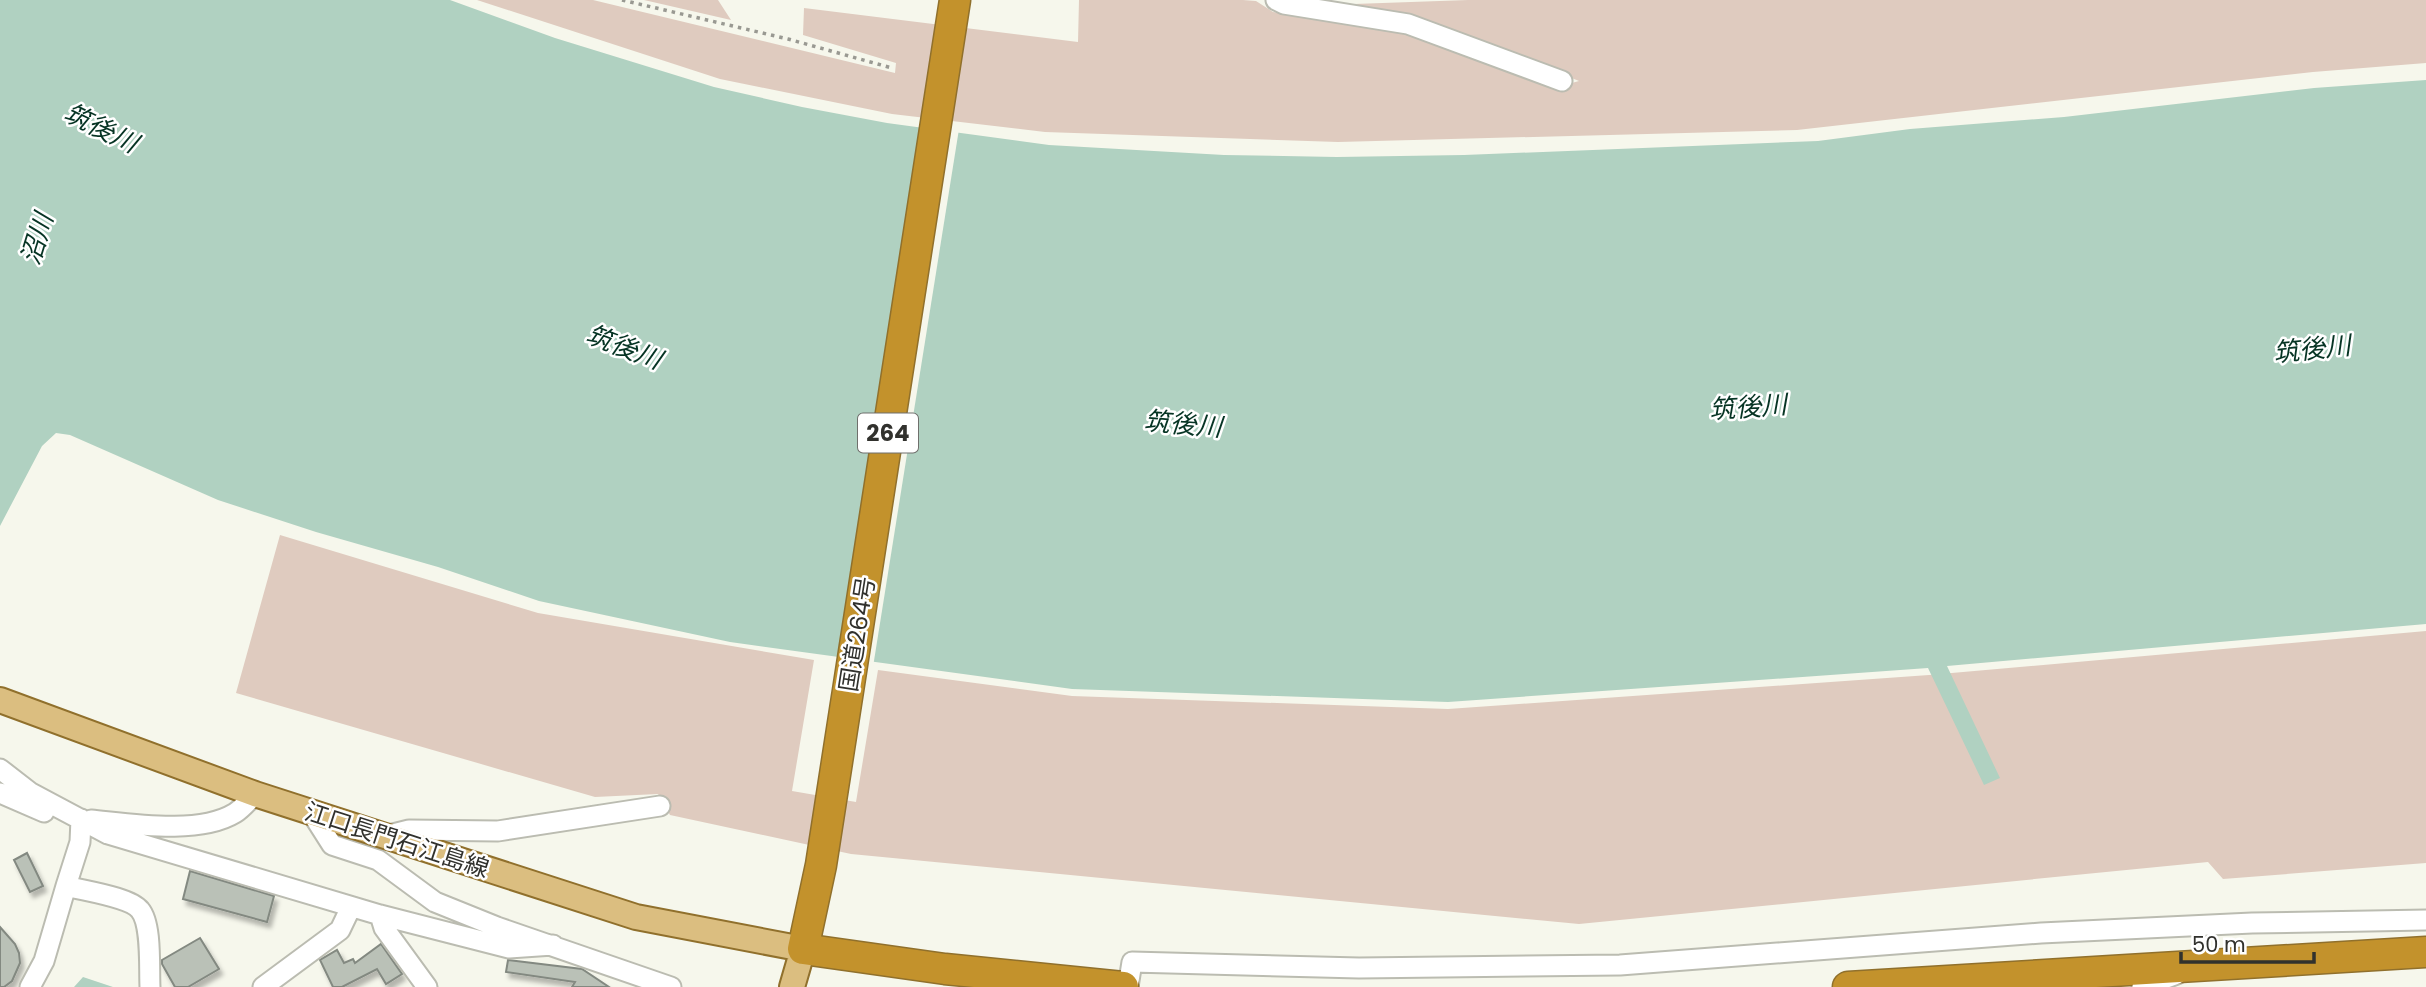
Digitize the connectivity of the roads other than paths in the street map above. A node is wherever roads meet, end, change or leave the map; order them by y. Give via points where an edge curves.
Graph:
1 (955, 0) edge
2 (1276, 0) edge
3 (1562, 81) dead end
4 (0, 700) edge
5 (0, 769) edge
6 (0, 793) edge
7 (255, 794) junction
8 (660, 806) dead end
9 (311, 812) junction
10 (81, 819) junction
11 (385, 836) junction
12 (66, 886) junction
13 (351, 907) junction
14 (380, 915) junction
15 (2426, 920) edge
16 (553, 946) junction
17 (803, 949) junction
18 (2426, 952) edge
19 (2193, 965) junction
20 (1085, 985) edge
21 (30, 987) edge
22 (150, 987) edge
23 (263, 987) edge
24 (427, 987) edge
25 (671, 987) edge
26 (792, 987) edge
27 (1123, 987) edge
28 (1128, 987) edge
29 (1848, 987) edge
30 (2143, 987) edge

1 - 17 highway, 国道264号 / 264 via 821,865
2 - 3 street via 1408,24
4 - 7 main road, 江口長門石江島線
5 - 10 street via 30,793
6 - 10 street via 38,811
7 - 9 main road, 江口長門石江島線
7 - 10 street via 237,812 192,826
8 - 11 street via 498,831 409,830
9 - 11 main road, 江口長門石江島線
9 - 16 street via 332,845 378,860 435,902
10 - 12 street via 80,842
10 - 13 street via 108,834
11 - 17 main road, 江口長門石江島線 via 636,917
12 - 21 street via 44,961
12 - 22 street via 133,904 142,911 147,925
13 - 14 street
13 - 23 street via 340,930
14 - 16 street via 509,948
14 - 24 street via 384,928
15 - 28 street via 2041,933 1620,965 1359,968 1132,962
16 - 25 street
17 - 20 highway
17 - 26 main road
18 - 19 highway
19 - 29 highway
19 - 30 street
20 - 27 highway

